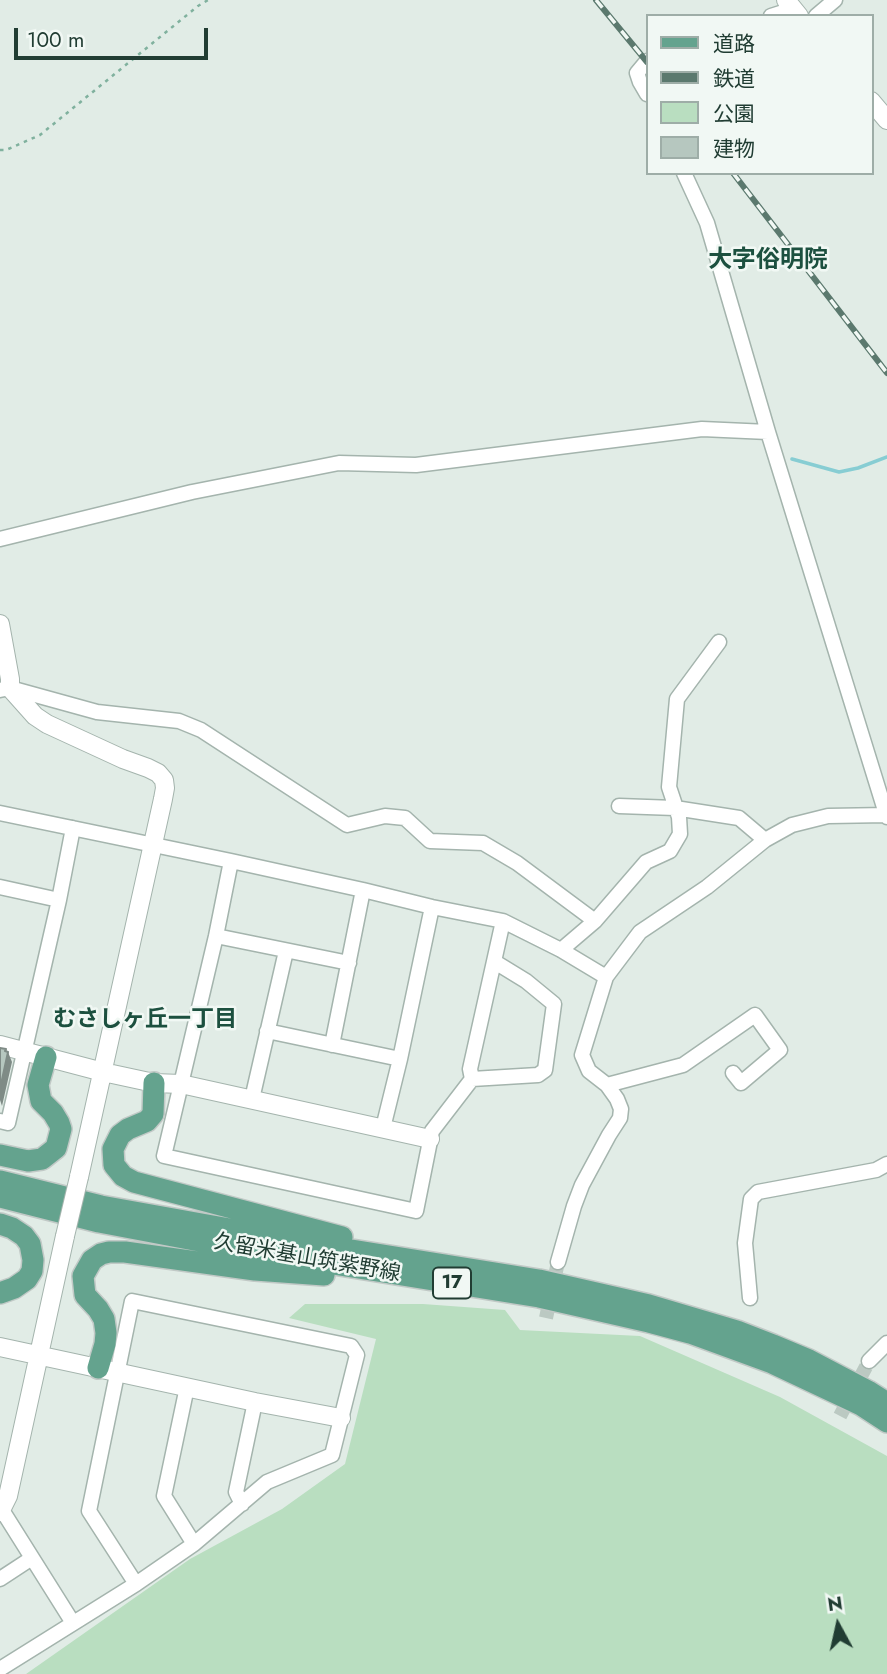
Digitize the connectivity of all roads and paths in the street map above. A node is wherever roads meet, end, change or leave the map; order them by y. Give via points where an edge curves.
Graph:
1 (208, 0) edge
2 (835, 0) edge
3 (793, 8) edge
4 (776, 14) edge
5 (818, 14) edge
6 (646, 62) edge
7 (646, 92) edge
8 (873, 103) edge
9 (887, 120) edge
10 (0, 150) edge
11 (685, 175) edge
12 (768, 432) junction
13 (0, 539) edge
14 (0, 624) edge
15 (719, 642) dead end
16 (5, 689) edge
17 (619, 806) dead end
18 (676, 808) junction
19 (0, 813) edge
20 (887, 816) edge
21 (73, 828) junction
22 (765, 841) junction
23 (152, 845) junction
24 (231, 861) junction
25 (0, 887) edge
26 (363, 890) junction
27 (59, 900) junction
28 (432, 907) junction
29 (595, 921) junction
30 (503, 922) junction
31 (216, 936) junction
32 (561, 950) junction
33 (286, 951) junction
34 (495, 962) junction
35 (349, 963) junction
36 (606, 976) junction
37 (267, 1031) junction
38 (0, 1045) edge
39 (332, 1045) junction
40 (24, 1050) junction
41 (46, 1057) junction
42 (400, 1059) junction
43 (103, 1072) junction
44 (733, 1073) dead end
45 (472, 1079) junction
46 (154, 1083) junction
47 (181, 1084) junction
48 (607, 1085) junction
49 (252, 1099) junction
50 (0, 1121) edge
51 (383, 1128) junction
52 (430, 1139) junction
53 (0, 1155) edge
54 (887, 1164) edge
55 (0, 1181) edge
56 (0, 1197) edge
57 (0, 1224) edge
58 (558, 1262) tunnel mouth
59 (410, 1268) junction
60 (0, 1293) edge
61 (750, 1298) dead end
62 (887, 1343) edge
63 (0, 1347) edge
64 (39, 1356) junction
65 (869, 1361) tunnel mouth
66 (107, 1370) junction
67 (187, 1387) junction
68 (255, 1402) junction
69 (887, 1403) edge
70 (341, 1418) junction
71 (887, 1422) edge
72 (242, 1504) junction
73 (1, 1511) edge
74 (194, 1544) junction
75 (32, 1558) junction
76 (0, 1579) edge
77 (136, 1584) junction
78 (73, 1623) junction
79 (0, 1669) edge

1 - 10 path via 40,135
2 - 5 street
3 - 4 street
6 - 7 street via 637,73
8 - 9 street
11 - 12 street via 707,223
12 - 13 street via 702,429 416,465 339,463 192,492
12 - 20 street
14 - 16 street via 10,679
15 - 18 street via 677,699 669,787
16 - 23 street via 47,724 158,773 165,788
16 - 29 street via 97,712 179,721 201,730 347,825 385,816 405,818 430,841 483,843
17 - 18 street
18 - 22 street via 739,818
18 - 29 street via 680,834 670,851 646,862
19 - 21 street
20 - 22 street via 828,816 792,825
21 - 23 street
21 - 27 street
22 - 36 street via 640,932
23 - 24 street
23 - 43 street
24 - 26 street
24 - 31 street
25 - 27 street
26 - 28 street
26 - 35 street
27 - 40 street
28 - 30 street
28 - 42 street
29 - 32 street
30 - 32 street
30 - 34 street
31 - 33 street
31 - 47 street
32 - 36 street
33 - 35 street
33 - 37 street
34 - 45 street via 470,1069
34 - 45 street via 554,1004 545,1070 538,1075
35 - 39 street
36 - 48 street via 582,1055 589,1071
37 - 39 street
37 - 49 street
38 - 40 street
39 - 42 street
40 - 41 street
40 - 50 street via 8,1123
41 - 43 street
41 - 53 main road via 38,1086 41,1101 60,1123 56,1148 42,1159 28,1161
42 - 51 street
43 - 46 street
43 - 64 street, bridge
44 - 48 street via 741,1083 780,1050 755,1015 683,1065
45 - 52 street
46 - 47 street
46 - 59 main road via 153,1114 120,1135 113,1149 114,1165 123,1176 356,1240
47 - 49 street
47 - 52 street via 164,1156 416,1211
48 - 58 street via 621,1109 620,1118 582,1185
49 - 51 street
51 - 52 street
54 - 61 street via 876,1170 758,1192 751,1199 745,1242
55 - 59 main road, 久留米基山筑紫野線 / 17
56 - 59 main road, 久留米基山筑紫野線 / 17 via 99,1222 252,1251
57 - 60 main road via 24,1236 33,1261 27,1279
59 - 66 main road via 362,1278 255,1270 125,1252 101,1254 83,1276 85,1295 104,1319
59 - 69 main road, 久留米基山筑紫野線 / 17 via 539,1280 694,1317 808,1360
59 - 71 main road, 久留米基山筑紫野線 / 17 via 690,1333 772,1363
62 - 65 street
63 - 64 street
64 - 66 street
64 - 73 street
66 - 67 street
66 - 70 street via 132,1301 323,1340 351,1346 356,1355
66 - 77 street via 89,1511
67 - 68 street
67 - 74 street via 164,1496
68 - 70 street
68 - 72 street via 236,1492
70 - 72 street via 332,1455 267,1482
72 - 74 street
73 - 75 street
74 - 77 street
75 - 76 street
75 - 78 street
77 - 78 street
78 - 79 street

